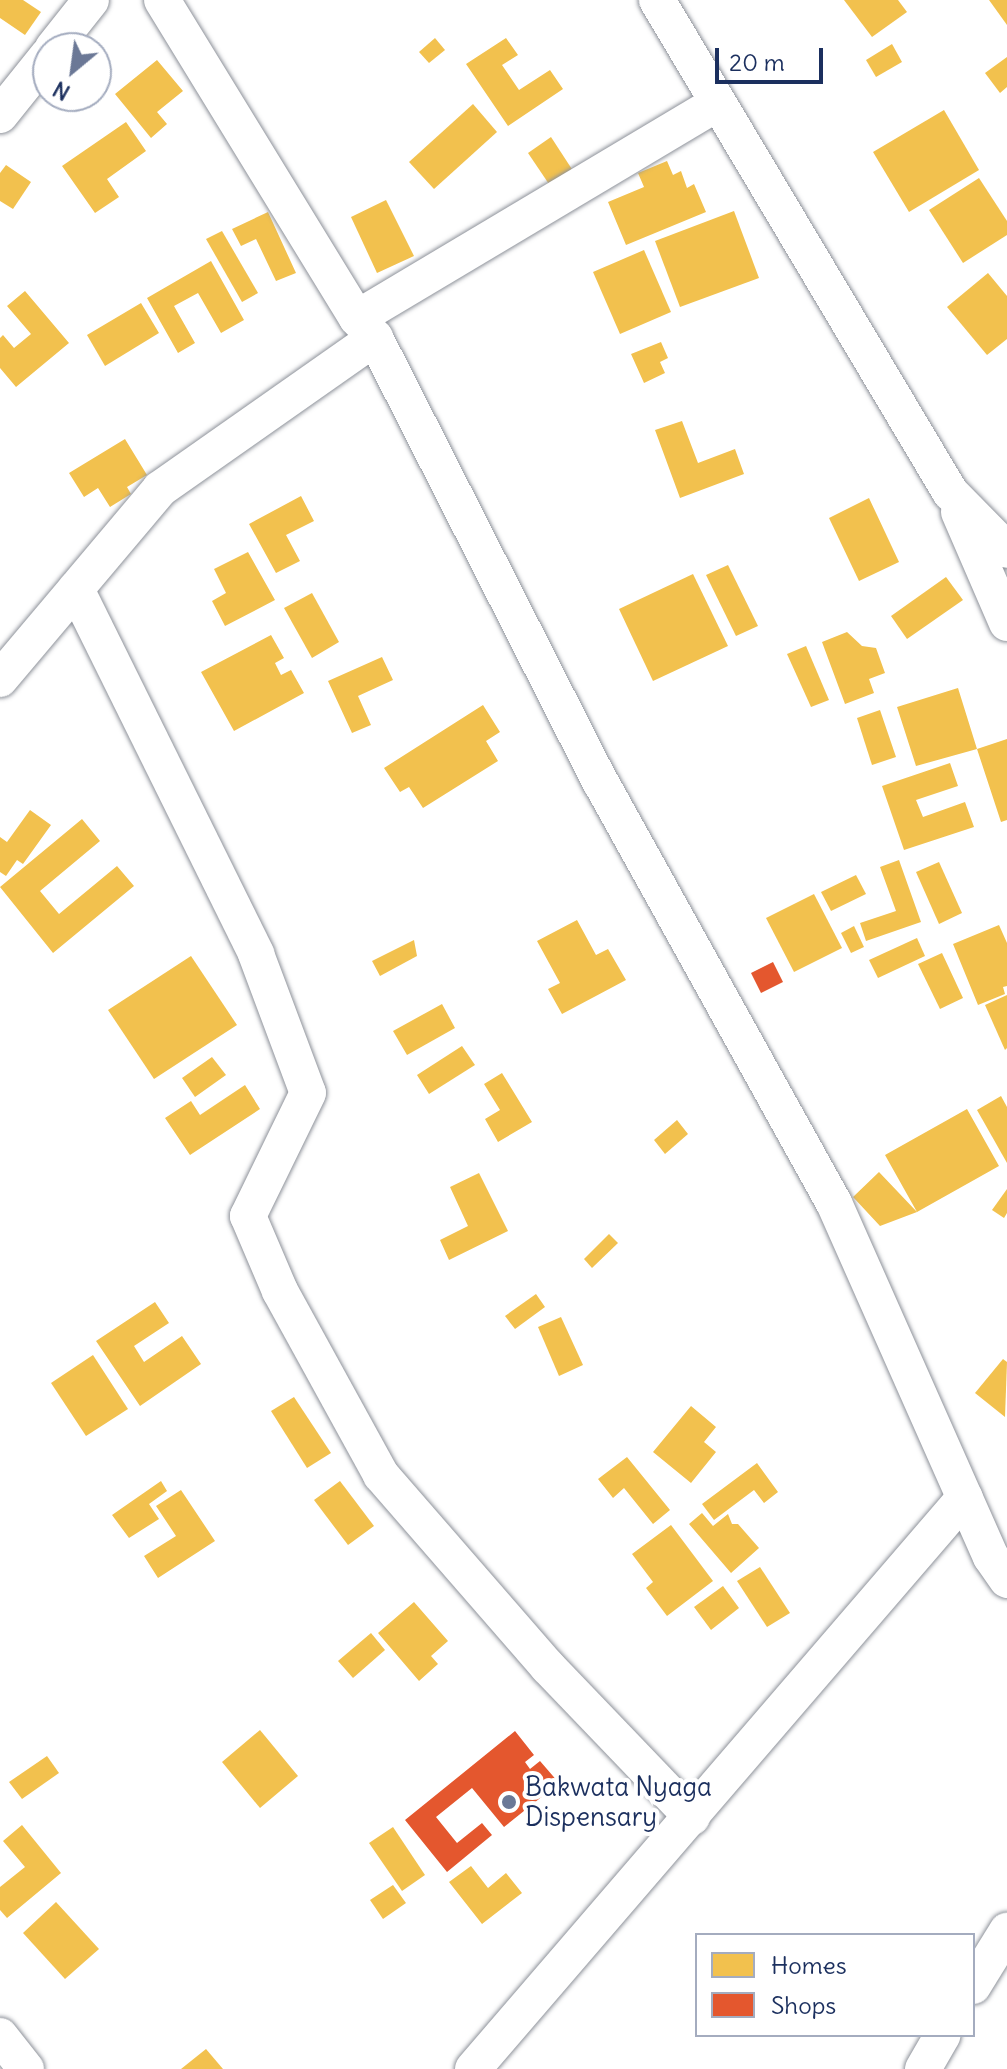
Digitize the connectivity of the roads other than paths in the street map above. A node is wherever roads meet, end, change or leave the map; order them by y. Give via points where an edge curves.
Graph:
1 (91, 0) edge
2 (162, 0) edge
3 (657, 0) edge
4 (66, 32) edge
5 (32, 75) edge
6 (718, 103) junction
7 (0, 115) edge
8 (366, 328) junction
9 (950, 492) junction
10 (1007, 550) edge
11 (76, 589) junction
12 (1007, 623) edge
13 (0, 679) edge
14 (965, 1497) junction
15 (1007, 1580) edge
16 (692, 1817) junction
17 (1007, 1931) edge
18 (975, 1983) edge
19 (0, 2036) edge
20 (942, 2037) edge
21 (26, 2069) edge
22 (473, 2069) edge
23 (923, 2069) edge

1 - 4 street
2 - 8 street
3 - 6 street
5 - 7 street
6 - 8 street
6 - 9 street
8 - 11 street via 160,489
8 - 14 street via 600,781 834,1203
9 - 10 street
9 - 12 street
11 - 13 street
11 - 16 street via 256,954 308,1093 248,1216 280,1291 381,1475 548,1667
14 - 15 street
14 - 16 street
16 - 22 street
17 - 18 street
19 - 21 street
20 - 23 street

